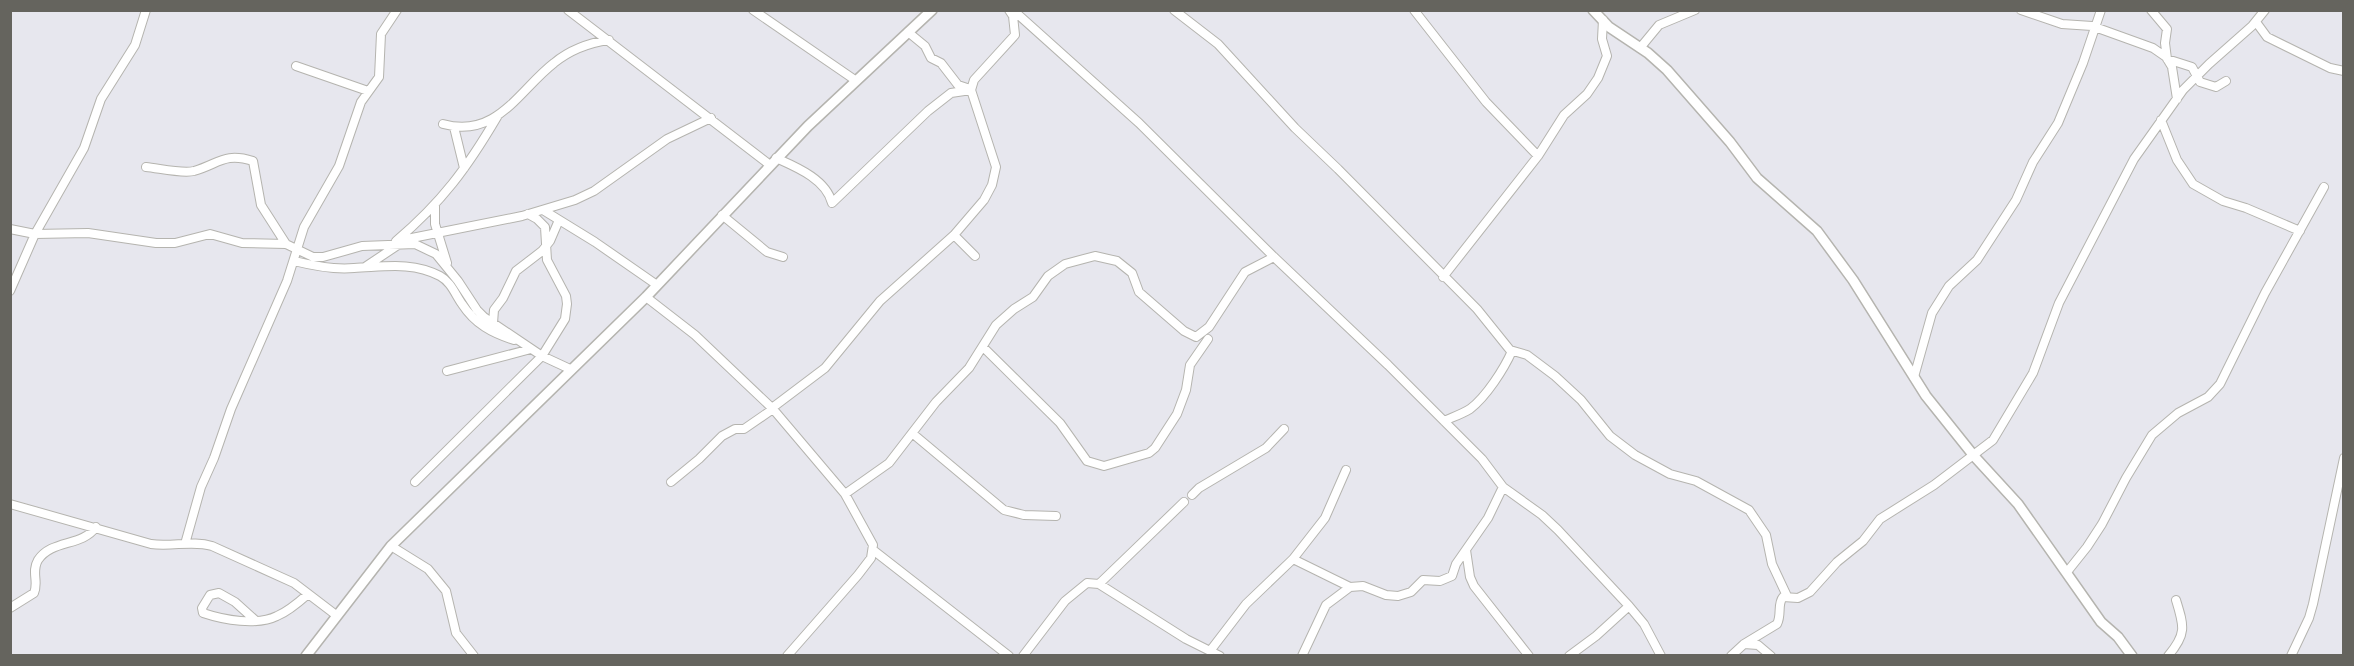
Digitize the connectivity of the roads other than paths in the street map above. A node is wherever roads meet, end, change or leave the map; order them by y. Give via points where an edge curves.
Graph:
1 (146, 10) edge
2 (398, 10) edge
3 (568, 10) edge
4 (753, 10) edge
5 (932, 10) edge
6 (1011, 10) edge
7 (1174, 10) edge
8 (1414, 10) edge
9 (1593, 10) edge
10 (1695, 10) edge
11 (2021, 10) edge
12 (2101, 10) edge
13 (2151, 10) edge
14 (2265, 10) edge
15 (1603, 20) junction
16 (2256, 22) junction
17 (2095, 27) junction
18 (908, 32) junction
19 (609, 40) junction
20 (1640, 48) junction
21 (2167, 59) junction
22 (296, 66) dead end
23 (2343, 71) edge
24 (2197, 76) junction
25 (855, 80) junction
26 (2226, 81) dead end
27 (971, 90) junction
28 (368, 92) junction
29 (2177, 99) junction
30 (498, 115) junction
31 (711, 118) junction
32 (2161, 120) junction
33 (444, 124) dead end
34 (454, 127) junction
35 (1538, 156) junction
36 (773, 161) junction
37 (146, 167) dead end
38 (464, 168) junction
39 (2324, 187) dead end
40 (435, 206) junction
41 (543, 210) junction
42 (528, 214) junction
43 (722, 215) junction
44 (560, 220) junction
45 (10, 229) edge
46 (2300, 231) junction
47 (437, 232) junction
48 (35, 234) junction
49 (954, 235) junction
50 (396, 243) junction
51 (286, 244) junction
52 (545, 247) junction
53 (298, 249) junction
54 (975, 256) dead end
55 (783, 257) dead end
56 (1274, 257) junction
57 (294, 261) junction
58 (365, 267) junction
59 (448, 267) junction
60 (1443, 277) junction
61 (657, 285) junction
62 (10, 291) edge
63 (646, 297) junction
64 (493, 323) junction
65 (1208, 339) dead end
66 (524, 343) junction
67 (983, 347) junction
68 (531, 349) junction
69 (1512, 351) junction
70 (542, 356) junction
71 (570, 369) junction
72 (447, 371) dead end
73 (1914, 377) junction
74 (773, 409) junction
75 (1444, 421) junction
76 (1284, 429) dead end
77 (912, 433) junction
78 (1974, 456) junction
79 (2343, 458) edge
80 (1346, 470) dead end
81 (415, 482) dead end
82 (670, 482) dead end
83 (1503, 487) junction
84 (845, 494) junction
85 (1192, 495) dead end
86 (1184, 502) dead end
87 (10, 504) edge
88 (1056, 516) dead end
89 (96, 527) junction
90 (185, 544) junction
91 (391, 546) junction
92 (873, 550) junction
93 (1466, 550) junction
94 (1293, 559) junction
95 (2067, 572) junction
96 (1099, 584) junction
97 (1350, 587) junction
98 (308, 594) junction
99 (1787, 596) junction
100 (2176, 600) dead end
101 (1629, 606) junction
102 (10, 608) edge
103 (336, 615) junction
104 (255, 620) junction
105 (1744, 644) junction
106 (1210, 651) junction
107 (306, 656) edge
108 (474, 656) edge
109 (788, 656) edge
110 (1009, 656) edge
111 (1023, 656) edge
112 (1220, 656) edge
113 (1302, 656) edge
114 (1529, 656) edge
115 (1569, 656) edge
116 (1661, 656) edge
117 (1731, 656) edge
118 (1771, 656) edge
119 (2132, 656) edge
120 (2168, 656) edge
121 (2291, 656) edge

1 - 48 street via 135,45 101,99 84,148
2 - 28 street via 381,34 379,77
3 - 19 street
4 - 25 street
5 - 18 street
6 - 27 street via 1015,35 976,78
6 - 56 street via 1139,123
7 - 60 street via 1218,44
8 - 35 street via 1486,102
9 - 15 street
10 - 20 street via 1659,25
11 - 17 street via 2062,24
12 - 17 street
13 - 21 street via 2167,29
14 - 16 street
15 - 20 street
15 - 35 street via 1602,39 1607,54 1598,78 1564,115
16 - 23 street via 2267,37
16 - 24 street
17 - 21 street via 2153,48
17 - 73 street via 2058,123 2033,162 2016,200 1977,260 1949,286 1932,313
18 - 25 street
18 - 27 street via 958,85
19 - 30 street via 575,48
19 - 31 street
20 - 73 street via 1676,79 1757,178 1817,231
21 - 24 street via 2192,67
21 - 29 street via 2174,74
22 - 28 street
24 - 26 street via 2200,82 2216,87
24 - 29 street
25 - 36 street
27 - 36 street via 951,93 928,111 832,203 807,172
27 - 49 street via 996,167 984,200
28 - 53 street via 339,166 306,221
29 - 32 street
30 - 34 street via 468,127
30 - 38 street
31 - 36 street
31 - 41 street via 667,139 594,191
32 - 46 street via 2177,160 2193,184 2223,201
32 - 78 street via 2121,181 2069,282 2033,373 1998,434
33 - 34 street
34 - 38 street
35 - 60 street
36 - 43 street
37 - 51 street via 192,172 237,156 253,161 261,205
38 - 40 street
39 - 46 street
40 - 47 street
40 - 50 street
41 - 42 street
41 - 44 street
42 - 47 street
42 - 52 street via 545,227
43 - 55 street via 767,252
43 - 61 street
44 - 52 street
44 - 61 street
45 - 48 street
46 - 95 street via 2220,384 2208,397 2178,412 2151,435 2102,525
47 - 50 street
47 - 59 street
48 - 51 street via 88,233 156,243 175,243 210,234 242,243
48 - 62 street
49 - 54 street
49 - 74 street via 880,301 825,368
50 - 53 street via 362,246 323,257 303,254
50 - 58 street
50 - 59 street via 427,248
51 - 53 street
52 - 64 street via 516,271 492,314
52 - 70 street via 567,304 565,319
53 - 57 street
56 - 67 street via 1245,272 1209,327 1196,337 1144,297 1129,269 1117,261 1095,256 1065,264 1048,276 1033,297 1005,316
56 - 75 street
57 - 58 street
57 - 90 street via 231,409 201,487
58 - 66 street via 401,265 441,276 481,326
59 - 64 street via 477,310
60 - 69 street via 1477,309
61 - 63 street
63 - 71 street
63 - 74 street via 695,334
64 - 66 street
65 - 67 street via 1190,365 1177,414 1155,448 1104,466 1088,461 1060,423
66 - 68 street
67 - 77 street
68 - 70 street
68 - 72 street
69 - 75 street via 1501,372 1473,406
69 - 99 street via 1527,355 1555,376 1610,436 1635,455 1670,474 1696,481 1749,510 1766,535 1772,564
70 - 71 street
70 - 81 street
71 - 91 street
73 - 78 street
74 - 82 street via 744,429 722,436
74 - 84 street
75 - 83 street via 1482,459
76 - 85 street via 1266,448
77 - 84 street via 889,462
77 - 88 street via 1004,510
78 - 95 street via 2018,504
78 - 99 street via 1886,514 1810,592 1798,598
79 - 121 street via 2313,604
80 - 94 street via 1325,518
83 - 93 street
83 - 101 street via 1558,530
84 - 92 street
86 - 96 street
87 - 89 street
89 - 90 street via 151,544
89 - 102 street via 88,535 57,545 41,556 35,567 34,593
90 - 98 street via 212,546 294,583
91 - 103 street
91 - 108 street via 428,569 446,591 456,633
92 - 109 street via 858,575
92 - 110 street
93 - 97 street via 1452,576 1440,581 1423,580 1406,595
93 - 114 street via 1474,586
94 - 97 street
94 - 106 street via 1246,604
95 - 119 street via 2101,622
96 - 106 street
96 - 111 street via 1087,583 1065,601
97 - 113 street via 1326,605
98 - 103 street
98 - 104 street via 277,616
99 - 105 street via 1780,600 1778,624
100 - 120 street via 2184,630
101 - 115 street
101 - 116 street
103 - 107 street
104 - 104 street via 217,618 203,613 202,608 210,595 219,593
105 - 117 street
105 - 118 street via 1758,645
106 - 112 street

